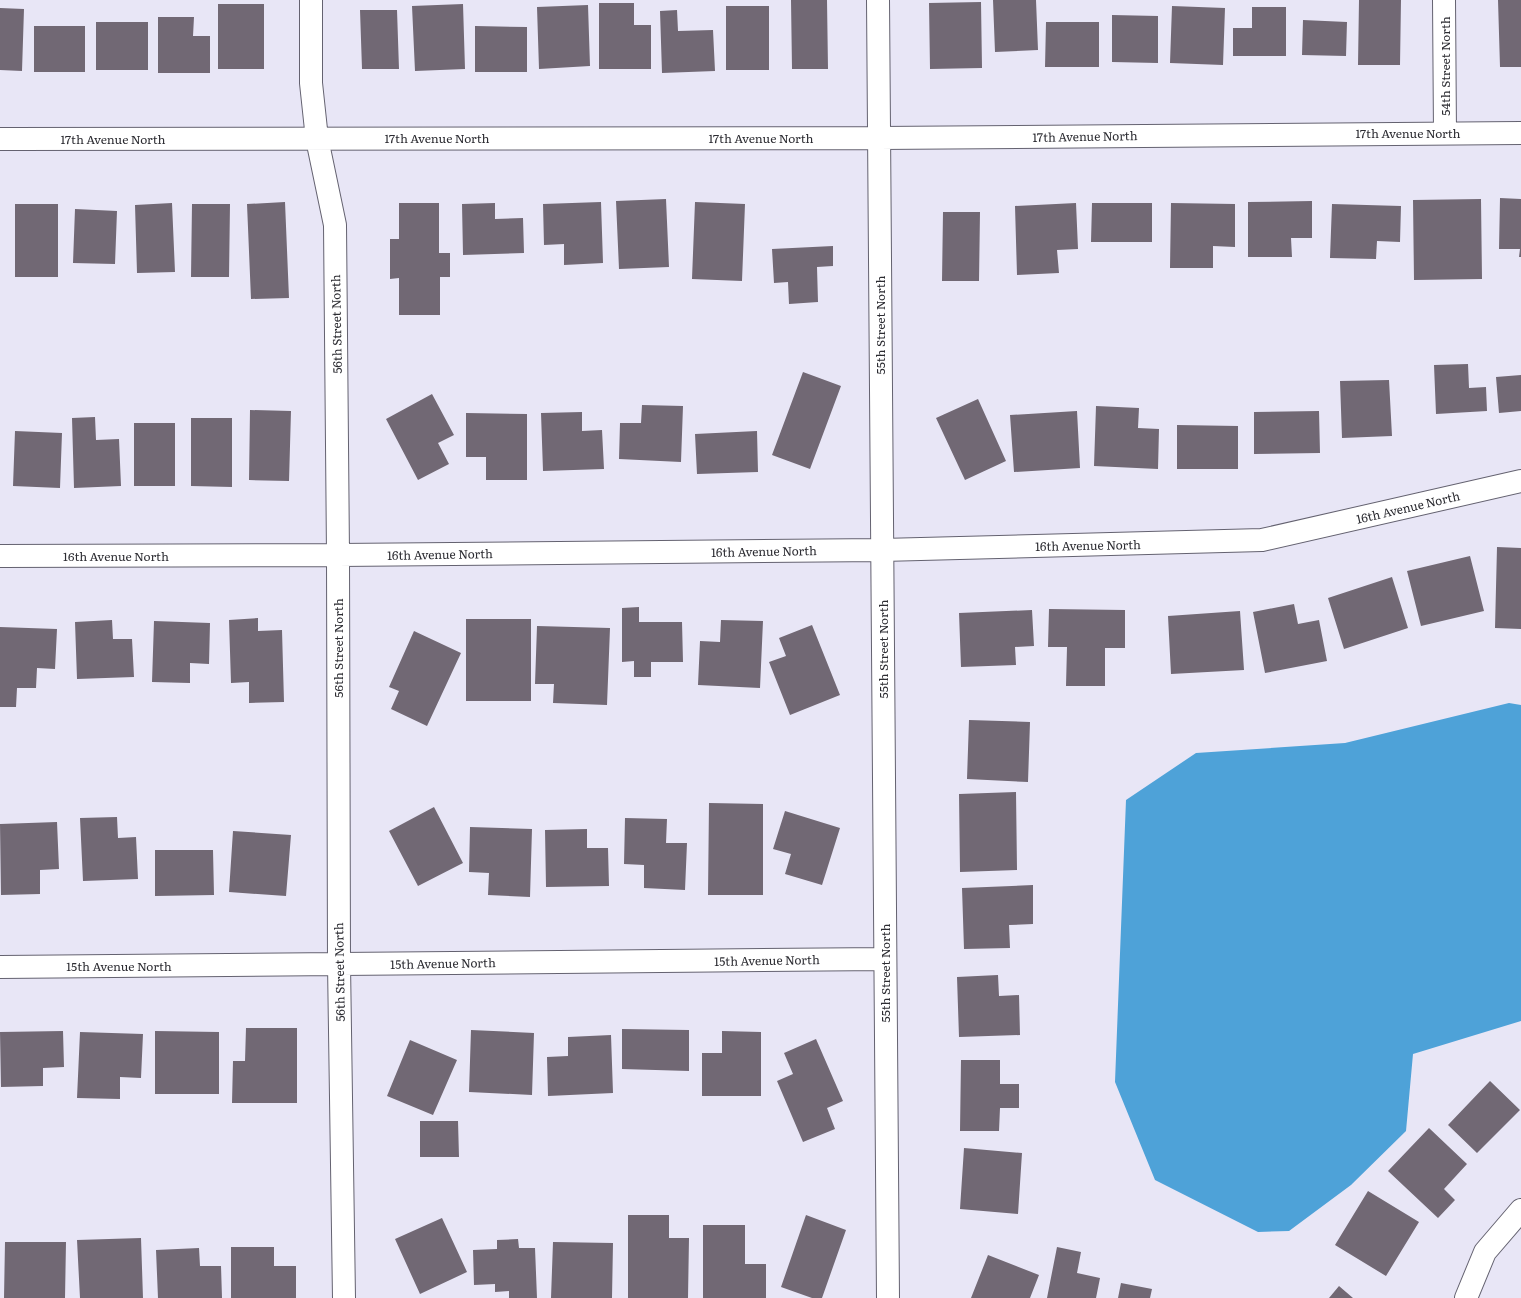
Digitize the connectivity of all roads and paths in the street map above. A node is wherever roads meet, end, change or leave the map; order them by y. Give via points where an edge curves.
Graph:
1 (311, 0) edge
2 (878, 0) edge
3 (1444, 0) edge
4 (1445, 133) junction
5 (1521, 133) edge
6 (879, 138) junction
7 (0, 139) edge
8 (318, 139) junction
9 (1521, 481) edge
10 (882, 550) junction
11 (338, 555) junction
12 (0, 556) edge
13 (885, 958) junction
14 (339, 964) junction
15 (0, 967) edge
16 (1521, 1210) edge
17 (344, 1298) edge
18 (888, 1298) edge
19 (1466, 1298) edge

1 - 8 street, 56th Street North via 311,83
2 - 6 street, 55th Street North
3 - 4 street, 54th Street North
4 - 5 street, 17th Avenue North
4 - 6 street, 17th Avenue North
6 - 8 street, 17th Avenue North
6 - 10 street, 55th Street North
7 - 8 street, 17th Avenue North
8 - 11 street, 56th Street North via 335,225
9 - 10 street, 16th Avenue North via 1262,540
10 - 11 street, 16th Avenue North
10 - 13 street, 55th Street North
11 - 12 street, 16th Avenue North
11 - 14 street, 56th Street North
13 - 14 street, 15th Avenue North
13 - 18 street, 55th Street North
14 - 15 street, 15th Avenue North
14 - 17 street, 56th Street North
16 - 19 street via 1485,1252

